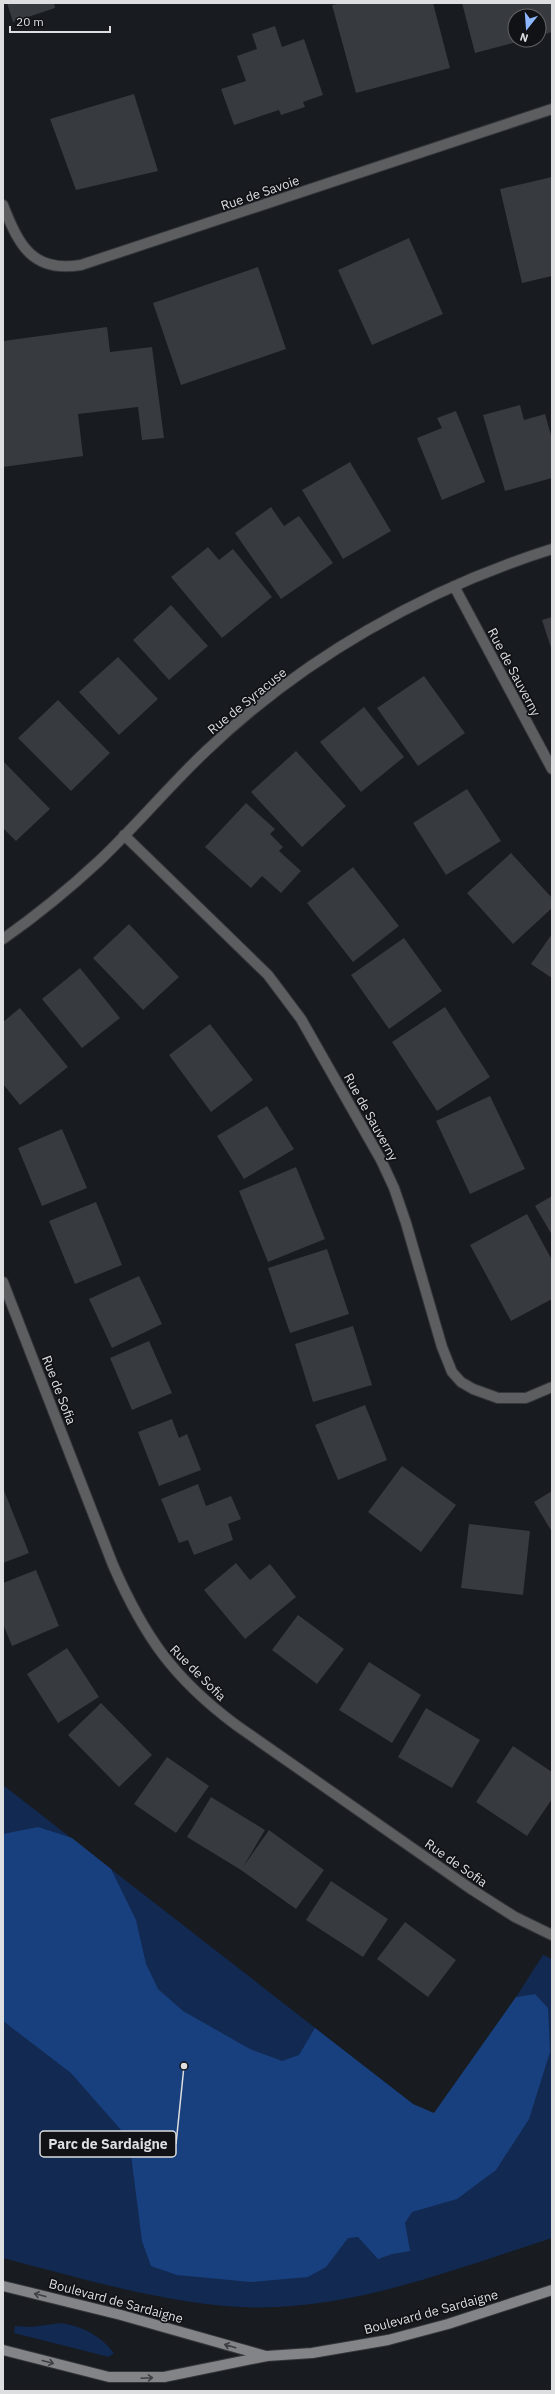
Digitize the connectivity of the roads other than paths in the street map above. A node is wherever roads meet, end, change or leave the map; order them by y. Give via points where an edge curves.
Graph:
1 (552, 108) edge
2 (3, 205) edge
3 (552, 549) edge
4 (454, 586) junction
5 (552, 769) edge
6 (124, 835) junction
7 (3, 939) edge
8 (3, 1282) edge
9 (552, 1387) edge
10 (552, 1935) edge
11 (3, 2286) edge
12 (552, 2290) edge
13 (3, 2350) edge
14 (268, 2356) junction

1 - 2 street, Rue de Savoie via 82,265 55,267 32,257 16,234
3 - 4 street, Rue de Syracuse
4 - 5 street, Rue de Sauverny
4 - 6 street, Rue de Syracuse via 366,632 317,662 269,697 207,750
6 - 7 street, Rue de Syracuse via 75,882
6 - 9 street, Rue de Sauverny via 268,974 301,1019 394,1188 440,1341 452,1372 461,1382 473,1389 498,1398 526,1398
8 - 10 street, Rue de Sofia via 124,1591 145,1632 175,1672 215,1709 249,1734 494,1904
14 -> 11 street, Boulevard de Sardaigne via 121,2315
12 - 14 street, Boulevard de Sardaigne via 448,2324 388,2340 319,2352
13 -> 14 street, Boulevard de Sardaigne via 109,2377 131,2378 164,2377

